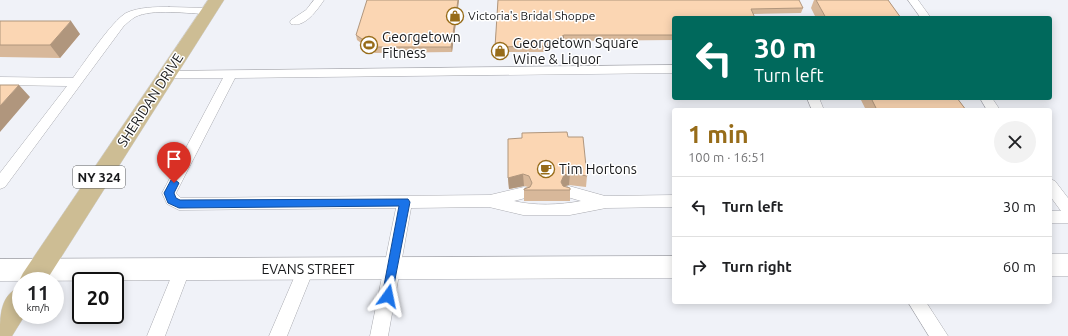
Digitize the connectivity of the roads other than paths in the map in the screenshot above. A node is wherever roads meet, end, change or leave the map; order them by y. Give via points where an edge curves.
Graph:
1 (319, 0) edge
2 (328, 0) edge
3 (913, 0) edge
4 (213, 6) edge
5 (310, 12) junction
6 (925, 16) edge
7 (296, 22) dead end
8 (672, 69) edge
9 (231, 74) junction
10 (166, 75) junction
11 (0, 81) edge
12 (76, 82) junction
13 (0, 183) edge
14 (1052, 188) edge
15 (569, 192) edge
16 (524, 193) dead end
17 (672, 201) edge
18 (405, 202) junction
19 (489, 202) junction
20 (606, 202) junction
21 (1068, 209) edge
22 (1052, 217) edge
23 (1068, 217) edge
24 (1052, 265) edge
25 (1068, 265) edge
26 (672, 267) edge
27 (393, 269) junction
28 (0, 270) edge
29 (182, 270) junction
30 (306, 270) junction
31 (12, 272) edge
32 (38, 272) edge
33 (64, 275) edge
34 (917, 304) edge
35 (12, 312) edge
36 (0, 331) edge
37 (156, 336) edge
38 (278, 336) edge
39 (379, 336) edge
40 (939, 336) edge

1 - 5 lane
2 - 5 lane
3 - 6 lane
4 - 10 main road, SHERIDAN DRIVE / NY 324
4 - 12 lane via 138,12 130,15 119,25
5 - 7 lane
8 - 9 lane
9 - 10 lane
9 - 18 lane via 169,193 172,200 179,204
10 - 32 main road, SHERIDAN DRIVE / NY 324
11 - 12 lane
12 - 13 lane
14 - 21 lane
15 - 20 lane
16 - 19 lane
17 - 20 lane
18 - 19 lane
18 - 27 lane
19 - 20 lane via 523,209 570,209
22 - 23 lane
24 - 25 street
26 - 27 street, EVANS STREET
27 - 30 street, EVANS STREET
27 - 39 lane
28 - 31 street, EVANS STREET
29 - 30 street, EVANS STREET
29 - 33 street, EVANS STREET
29 - 37 lane
30 - 38 lane
34 - 40 lane
35 - 36 main road

